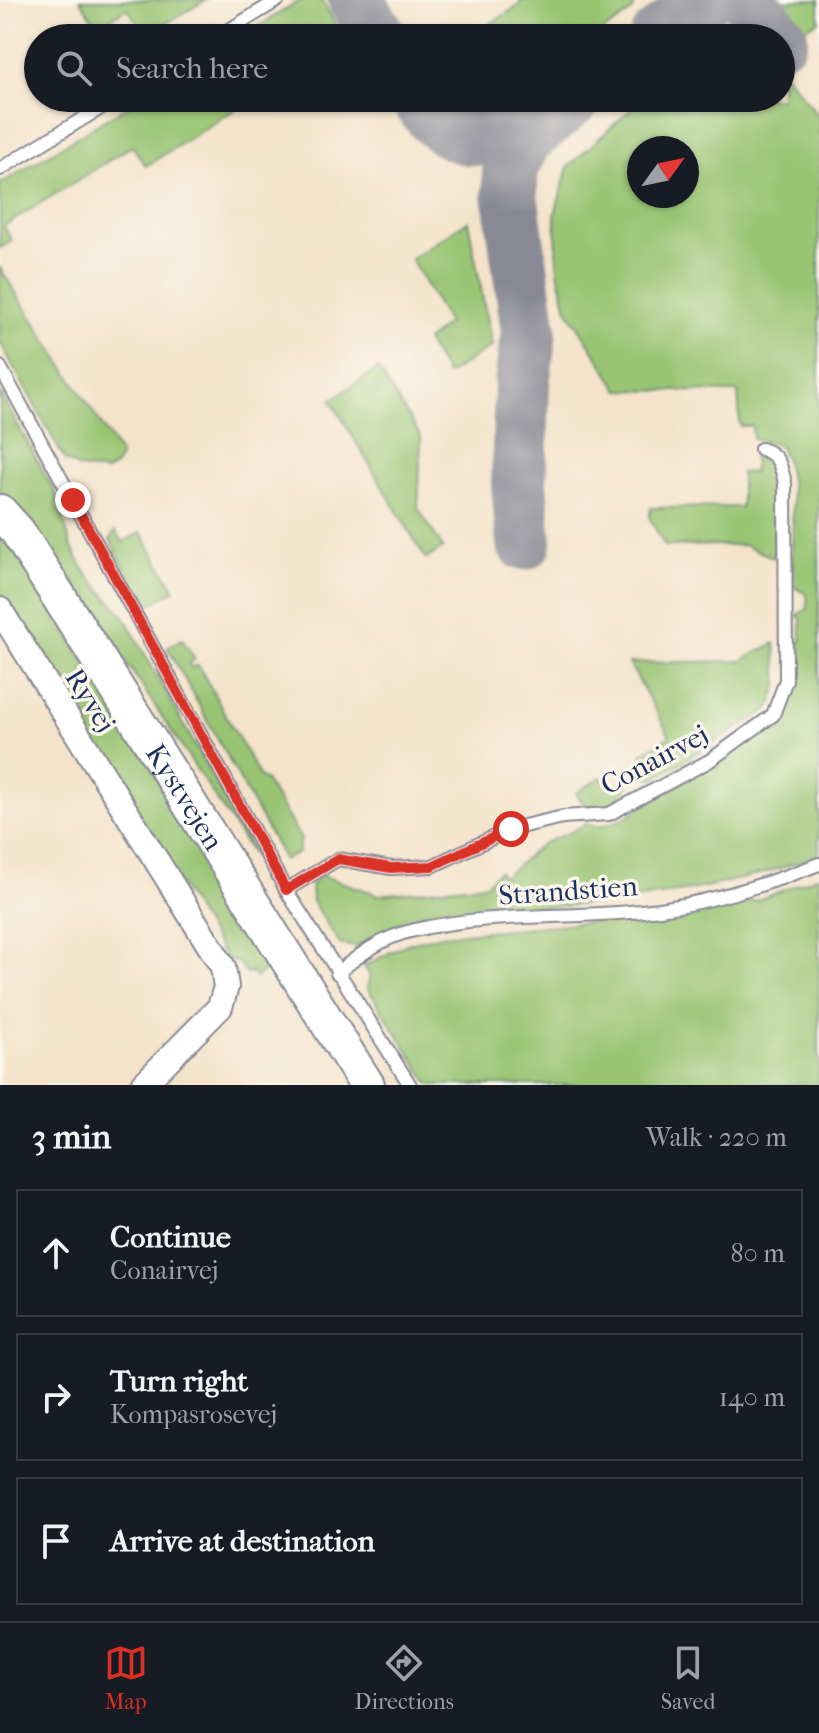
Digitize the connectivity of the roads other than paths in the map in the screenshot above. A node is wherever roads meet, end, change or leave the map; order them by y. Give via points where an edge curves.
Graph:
1 (278, 0) edge
2 (239, 24) edge
3 (94, 112) edge
4 (0, 169) edge
5 (0, 367) edge
6 (761, 449) dead end
7 (0, 512) edge
8 (0, 610) edge
9 (816, 868) edge
10 (286, 890) junction
11 (337, 973) junction
12 (143, 1085) edge
13 (367, 1085) edge
14 (410, 1085) edge

1 - 2 lane
3 - 4 lane
5 - 10 lane
6 - 10 lane, Conairvej via 779,460 785,483 786,680 773,715 709,761 609,814 511,829 432,866 391,868 338,859
7 - 13 street, Kystvejen via 26,545
8 - 12 street, Ryvej via 223,967 226,987 220,1007
9 - 11 lane, Strandstien via 761,887 660,909 492,919 408,931 363,952
10 - 11 lane
11 - 14 lane

